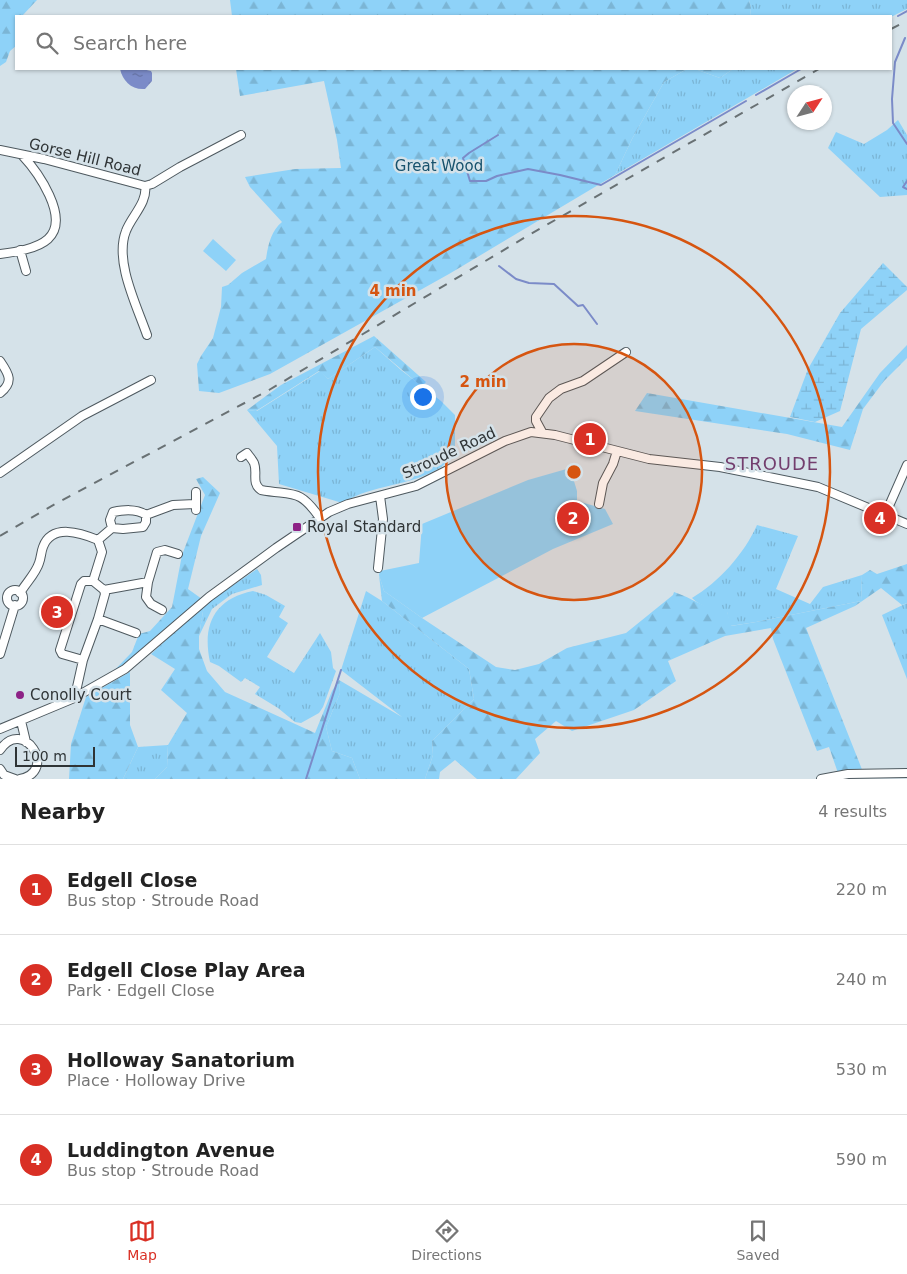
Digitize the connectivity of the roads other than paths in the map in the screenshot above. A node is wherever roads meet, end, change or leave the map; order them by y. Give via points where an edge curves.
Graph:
1 (241, 134) dead end
2 (0, 150) edge
3 (22, 155) junction
4 (145, 186) junction
5 (20, 250) junction
6 (0, 254) edge
7 (26, 272) dead end
8 (147, 334) dead end
9 (626, 352) dead end
10 (0, 361) edge
11 (151, 380) dead end
12 (0, 393) edge
13 (536, 421) junction
14 (531, 432) junction
15 (542, 432) junction
16 (617, 452) junction
17 (242, 457) dead end
18 (907, 465) edge
19 (0, 473) edge
20 (196, 492) dead end
21 (380, 496) junction
22 (599, 504) dead end
23 (884, 514) junction
24 (146, 515) junction
25 (320, 518) junction
26 (907, 524) edge
27 (112, 528) junction
28 (98, 540) junction
29 (178, 554) dead end
30 (378, 568) dead end
31 (93, 580) junction
32 (148, 582) junction
33 (104, 590) junction
34 (20, 593) junction
35 (4, 596) edge
36 (14, 605) junction
37 (162, 610) dead end
38 (98, 619) junction
39 (136, 633) dead end
40 (0, 654) edge
41 (83, 660) junction
42 (77, 686) dead end
43 (21, 721) junction
44 (0, 730) edge
45 (26, 742) junction
46 (0, 750) edge
47 (0, 768) edge
48 (907, 773) edge
49 (11, 779) edge
50 (20, 779) edge
51 (821, 779) edge

1 - 4 street, Gorse Hill Road
2 - 3 street, Gorse Hill Road
3 - 4 street, Gorse Hill Road
3 - 5 street via 43,182 52,202 55,222 50,238
4 - 8 street via 145,194 126,231 123,250 131,293
5 - 6 street
5 - 7 street
9 - 13 street via 583,381 561,389 549,398
10 - 12 street via 9,382
11 - 19 street via 82,416
13 - 14 street
13 - 15 street
14 - 15 street, Stroude Road
14 - 21 street, Stroude Road via 505,441 416,486
15 - 16 street, Stroude Road
16 - 22 street via 603,483
16 - 23 street, Stroude Road via 668,462 720,467 818,487
17 - 25 street via 246,453 254,463 258,488 303,498
18 - 23 street
20 - 24 street via 196,507 173,505
21 - 25 street, Stroude Road via 348,504
21 - 30 street via 383,519
23 - 26 street, Stroude Road
24 - 27 street via 143,527
24 - 27 street via 133,511 113,512
25 - 43 street, Stroude Road via 210,597 125,669 72,699
27 - 28 street
28 - 31 street via 102,552
28 - 34 street via 75,531 52,536 45,543 39,564
29 - 32 street via 164,550 157,552
31 - 33 street
31 - 41 street via 81,584 60,650 62,654
32 - 33 street
32 - 37 street via 146,597
33 - 38 street
34 - 35 street via 16,590
34 - 36 street via 22,600
35 - 36 street
36 - 40 street
38 - 39 street
38 - 41 street
41 - 42 street
43 - 44 street, Stroude Road
43 - 45 street
45 - 46 street via 14,740
45 - 50 street via 36,751 37,764 29,776
47 - 49 street
48 - 51 street via 848,774

